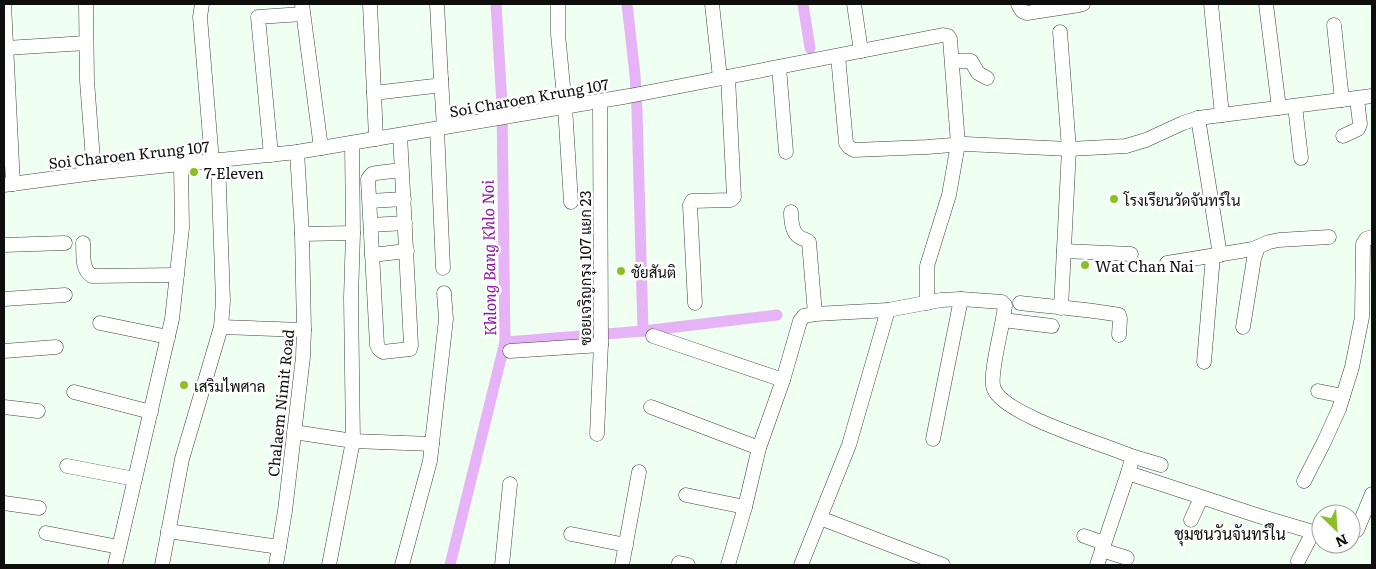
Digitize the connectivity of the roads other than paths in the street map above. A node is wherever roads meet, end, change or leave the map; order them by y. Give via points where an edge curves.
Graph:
1 (4, 4) edge
2 (86, 4) edge
3 (202, 4) edge
4 (370, 4) edge
5 (436, 4) edge
6 (558, 4) edge
7 (712, 4) edge
8 (854, 4) edge
9 (1018, 4) edge
10 (1083, 4) edge
11 (1211, 4) edge
12 (1266, 4) edge
13 (303, 9) edge
14 (1334, 25) dead end
15 (1060, 32) dead end
16 (86, 43) junction
17 (6, 48) junction
18 (861, 51) junction
19 (838, 56) junction
20 (952, 62) junction
21 (779, 67) junction
22 (724, 78) junction
23 (987, 78) dead end
24 (441, 80) junction
25 (374, 93) junction
26 (1372, 96) edge
27 (1357, 98) junction
28 (1342, 100) junction
29 (600, 101) junction
30 (1295, 106) junction
31 (565, 107) junction
32 (1279, 108) junction
33 (1222, 115) junction
34 (1198, 118) junction
35 (441, 128) junction
36 (400, 135) junction
37 (1343, 136) dead end
38 (376, 139) junction
39 (352, 143) junction
40 (958, 144) junction
41 (320, 148) junction
42 (1069, 149) junction
43 (297, 152) junction
44 (786, 152) dead end
45 (271, 155) junction
46 (1301, 158) dead end
47 (215, 160) junction
48 (181, 164) junction
49 (402, 170) junction
50 (94, 173) junction
51 (8, 185) edge
52 (404, 199) junction
53 (370, 202) junction
54 (571, 202) dead end
55 (791, 212) dead end
56 (405, 224) junction
57 (371, 226) junction
58 (352, 233) junction
59 (302, 234) junction
60 (1329, 237) dead end
61 (1372, 237) edge
62 (65, 243) dead end
63 (84, 243) dead end
64 (4, 245) edge
65 (1258, 247) junction
66 (407, 251) junction
67 (1064, 251) junction
68 (372, 254) junction
69 (1131, 254) dead end
70 (1217, 255) junction
71 (1166, 263) dead end
72 (443, 268) dead end
73 (177, 275) junction
74 (444, 293) dead end
75 (65, 295) dead end
76 (961, 299) junction
77 (4, 300) edge
78 (1020, 302) dead end
79 (695, 303) dead end
80 (927, 303) junction
81 (1062, 308) junction
82 (888, 310) junction
83 (815, 314) junction
84 (1003, 320) junction
85 (100, 323) dead end
86 (1052, 326) dead end
87 (221, 327) junction
88 (1243, 327) dead end
89 (304, 330) junction
90 (1119, 335) dead end
91 (652, 336) dead end
92 (168, 337) junction
93 (601, 340) junction
94 (56, 347) dead end
95 (4, 351) edge
96 (510, 351) dead end
97 (1204, 362) dead end
98 (783, 380) junction
99 (1318, 390) dead end
100 (74, 392) dead end
101 (1343, 396) junction
102 (4, 407) edge
103 (651, 407) dead end
104 (38, 411) dead end
105 (151, 412) junction
106 (294, 432) junction
107 (597, 434) dead end
108 (933, 439) dead end
109 (353, 441) junction
110 (432, 444) junction
111 (759, 448) junction
112 (1131, 456) junction
113 (1161, 465) dead end
114 (67, 466) dead end
115 (639, 472) dead end
116 (1128, 473) junction
117 (135, 479) junction
118 (1304, 481) dead end
119 (510, 484) dead end
120 (1372, 494) edge
121 (686, 495) dead end
122 (1201, 498) junction
123 (4, 503) edge
124 (745, 507) junction
125 (39, 508) dead end
126 (820, 518) junction
127 (1191, 520) dead end
128 (1361, 520) edge
129 (168, 531) junction
130 (46, 533) dead end
131 (571, 534) dead end
132 (1084, 536) dead end
133 (626, 545) junction
134 (279, 546) junction
135 (1103, 546) junction
136 (119, 547) junction
137 (1127, 558) dead end
138 (1298, 562) dead end
139 (115, 565) edge
140 (162, 565) edge
141 (276, 565) edge
142 (329, 565) edge
143 (402, 565) edge
144 (502, 565) edge
145 (622, 565) edge
146 (728, 565) edge
147 (801, 565) edge
148 (943, 565) edge
149 (1097, 565) edge

1 - 17 street
2 - 16 street
3 - 47 street via 200,17
4 - 25 street
5 - 24 street
6 - 31 street
7 - 22 street
8 - 18 street
9 - 10 street via 1026,12
11 - 33 street
12 - 32 street
13 - 41 street
13 - 45 street via 258,17
14 - 28 street
15 - 42 street
16 - 17 street
16 - 50 street
17 - 51 street
18 - 19 street, Soi Charoen Krung 107
18 - 20 street, Soi Charoen Krung 107 via 943,35 950,39
19 - 21 street, Soi Charoen Krung 107
19 - 40 street via 849,147 854,150
20 - 23 street via 971,61
20 - 40 street, Soi Charoen Krung 107
21 - 22 street, Soi Charoen Krung 107
21 - 44 street
22 - 29 street, Soi Charoen Krung 107
22 - 79 street via 734,197 731,200 692,201 690,205
24 - 25 street via 434,86
24 - 35 street
25 - 38 street
26 - 27 street
27 - 28 street
27 - 37 street via 1360,124 1358,129
28 - 30 street
29 - 31 street, Soi Charoen Krung 107
29 - 93 street, ซอยเจริญกรุง 107 แยก 23
30 - 32 street
30 - 46 street
31 - 35 street, Soi Charoen Krung 107
31 - 54 street
32 - 33 street
33 - 34 street
34 - 42 street via 1126,146
34 - 70 street
35 - 36 street, Soi Charoen Krung 107
35 - 72 street
36 - 38 street, Soi Charoen Krung 107
36 - 49 street
38 - 39 street, Soi Charoen Krung 107
39 - 41 street, Soi Charoen Krung 107
39 - 58 street
40 - 42 street
40 - 80 street, Soi Charoen Krung 107 via 949,195 928,266
41 - 43 street, Soi Charoen Krung 107
42 - 67 street
43 - 45 street, Soi Charoen Krung 107
43 - 59 street, Chalaem Nimit Road
45 - 47 street, Soi Charoen Krung 107
47 - 48 street, Soi Charoen Krung 107
47 - 87 street via 223,301
48 - 50 street, Soi Charoen Krung 107
48 - 73 street via 182,228
49 - 52 street
49 - 53 street via 372,174 368,179
50 - 51 street, Soi Charoen Krung 107
52 - 53 street
52 - 56 street
53 - 57 street
55 - 83 street via 796,234 809,242
56 - 57 street
56 - 66 street
57 - 68 street
58 - 59 street
58 - 109 street
59 - 89 street, Chalaem Nimit Road
60 - 65 street via 1279,240
61 - 101 street via 1363,244 1362,316
62 - 64 street
63 - 73 street via 84,268 92,276
65 - 70 street
65 - 88 street
66 - 68 street
66 - 68 street via 411,345 410,348 383,352 377,344
67 - 69 street
67 - 81 street
70 - 71 street
70 - 97 street
73 - 92 street
74 - 110 street via 446,319
75 - 77 street
76 - 80 street
76 - 84 street via 1002,302 1005,305
76 - 108 street
78 - 81 street
80 - 82 street
81 - 90 street via 1119,315
82 - 83 street
82 - 126 street via 849,445
83 - 98 street via 804,316 800,321
84 - 86 street
84 - 112 street via 993,375 993,389 999,396 1013,408 1036,419
85 - 92 street
87 - 89 street
87 - 129 street via 182,459
89 - 106 street, Chalaem Nimit Road
91 - 98 street
92 - 105 street
93 - 96 street
93 - 107 street, ซอยเจริญกรุง 107 แยก 23
94 - 95 street
98 - 111 street
99 - 101 street
100 - 105 street
101 - 118 street
102 - 104 street
103 - 111 street
105 - 117 street
106 - 109 street
106 - 134 street, Chalaem Nimit Road
109 - 110 street
109 - 142 street
110 - 143 street
111 - 124 street
112 - 113 street
112 - 116 street
114 - 117 street
115 - 133 street
116 - 122 street
116 - 135 street
117 - 136 street
119 - 144 street
120 - 128 street
121 - 124 street
122 - 127 street
122 - 138 street via 1313,532
123 - 125 street
124 - 146 street
126 - 147 street
126 - 148 street
129 - 134 street
129 - 140 street
130 - 136 street
131 - 133 street
132 - 135 street
133 - 145 street
134 - 141 street, Chalaem Nimit Road
135 - 137 street
135 - 149 street
136 - 139 street

